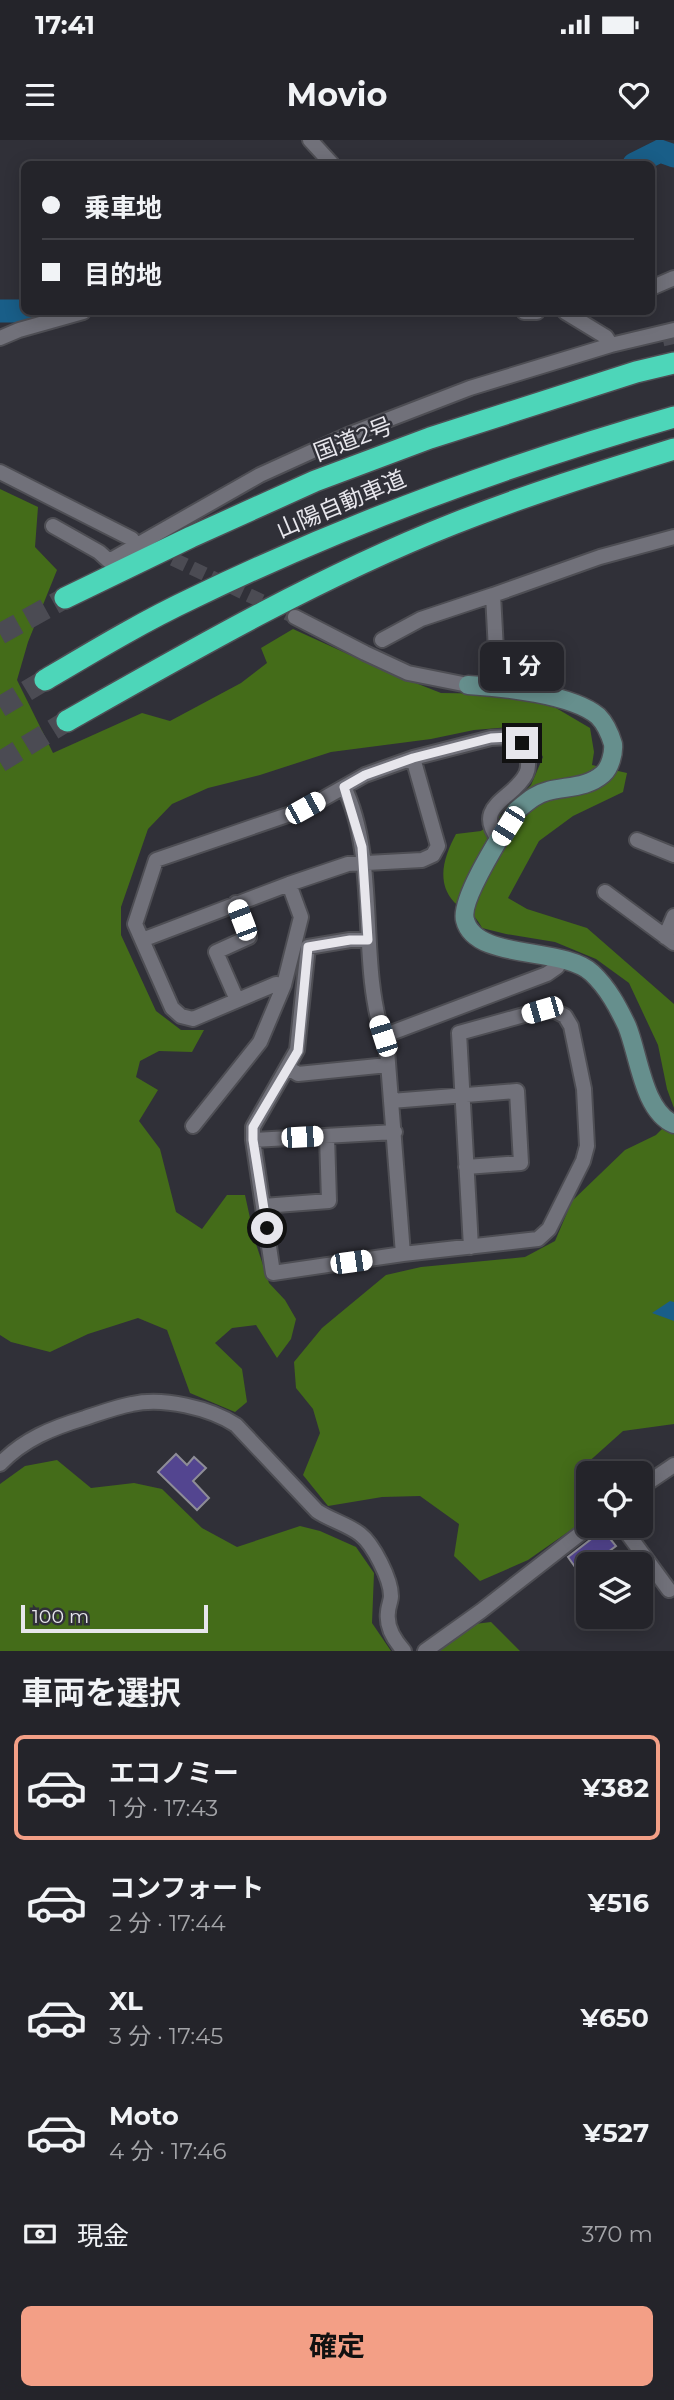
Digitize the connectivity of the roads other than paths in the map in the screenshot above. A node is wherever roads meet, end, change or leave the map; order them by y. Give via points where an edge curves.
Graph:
1 (310, 140) edge
2 (329, 161) edge
3 (674, 278) edge
4 (655, 286) edge
5 (72, 315) edge
6 (570, 315) edge
7 (674, 330) edge
8 (0, 338) edge
9 (611, 345) junction
10 (674, 363) edge
11 (674, 417) edge
12 (674, 449) edge
13 (0, 472) edge
14 (53, 526) dead end
15 (674, 537) edge
16 (132, 539) dead end
17 (493, 595) junction
18 (65, 598) tunnel mouth
19 (295, 617) tunnel mouth
20 (382, 640) dead end
21 (45, 680) tunnel mouth
22 (468, 685) joint
23 (498, 687) junction
24 (67, 721) tunnel mouth
25 (413, 758) junction
26 (344, 787) junction
27 (499, 840) junction
28 (637, 841) dead end
29 (674, 855) edge
30 (362, 864) junction
31 (289, 884) junction
32 (604, 892) dead end
33 (236, 903) junction
34 (674, 916) edge
35 (142, 940) junction
36 (368, 940) junction
37 (670, 940) edge
38 (562, 958) junction
39 (284, 985) junction
40 (237, 1000) junction
41 (383, 1036) junction
42 (388, 1065) junction
43 (288, 1068) junction
44 (462, 1095) junction
45 (391, 1101) junction
46 (674, 1124) edge
47 (193, 1126) dead end
48 (395, 1132) junction
49 (327, 1136) junction
50 (253, 1140) junction
51 (466, 1167) junction
52 (263, 1206) junction
53 (471, 1247) junction
54 (403, 1254) junction
55 (0, 1464) edge
56 (674, 1465) edge
57 (653, 1479) edge
58 (576, 1537) edge
59 (631, 1538) edge
60 (669, 1590) dead end
61 (404, 1651) edge
62 (425, 1651) edge

1 - 2 street
3 - 4 street
5 - 8 street
6 - 9 street via 606,337
7 - 9 street
9 - 14 street via 470,388 348,435 260,475 109,561
10 - 18 highway, 国道2号 via 430,438 315,481
11 - 21 highway, 山陽自動車道 via 578,444 329,536 192,598
12 - 24 highway via 453,524 381,555 271,609
13 - 16 street
15 - 17 street via 600,557
17 - 20 street via 421,619
17 - 23 street
19 - 22 street via 408,673
22 - 23 street
23 - 27 street via 540,694 597,716 610,733 614,750 607,771 593,782 546,791 528,800
25 - 26 street
25 - 27 street via 491,738 510,737 522,743 528,757 527,772 495,804 489,819
25 - 30 street via 438,846 422,860
26 - 30 street via 362,847
26 - 35 street via 305,808 156,860 135,925
27 - 38 street via 466,902 464,919 470,931 501,948
28 - 29 street
30 - 31 street via 348,864
30 - 36 street
31 - 33 street
31 - 39 street via 301,917
32 - 37 street
33 - 35 street
33 - 40 street via 249,936 216,953
34 - 37 street
35 - 40 street via 172,1008 181,1016 193,1019
36 - 41 street via 377,1021
36 - 43 street via 308,947 298,1051
38 - 41 street via 548,974
38 - 46 street via 582,965 618,1007 655,1108
39 - 40 street
39 - 47 street via 260,1042
41 - 42 street
42 - 43 street via 298,1074
42 - 45 street
43 - 50 street via 253,1127
44 - 45 street
44 - 51 street
44 - 51 street via 517,1091 521,1163
44 - 53 street via 459,1033 542,1010 565,1016 584,1089 587,1146 583,1161 549,1229 538,1239
45 - 48 street
48 - 49 street
48 - 54 street
49 - 50 street
49 - 52 street via 329,1200
50 - 52 street
51 - 53 street
52 - 54 street via 273,1273
53 - 54 street
55 - 61 street via 50,1429 135,1403 165,1403 221,1415 236,1425 317,1511 360,1534 373,1549 391,1595 389,1627
56 - 57 street
58 - 62 street
59 - 60 street

